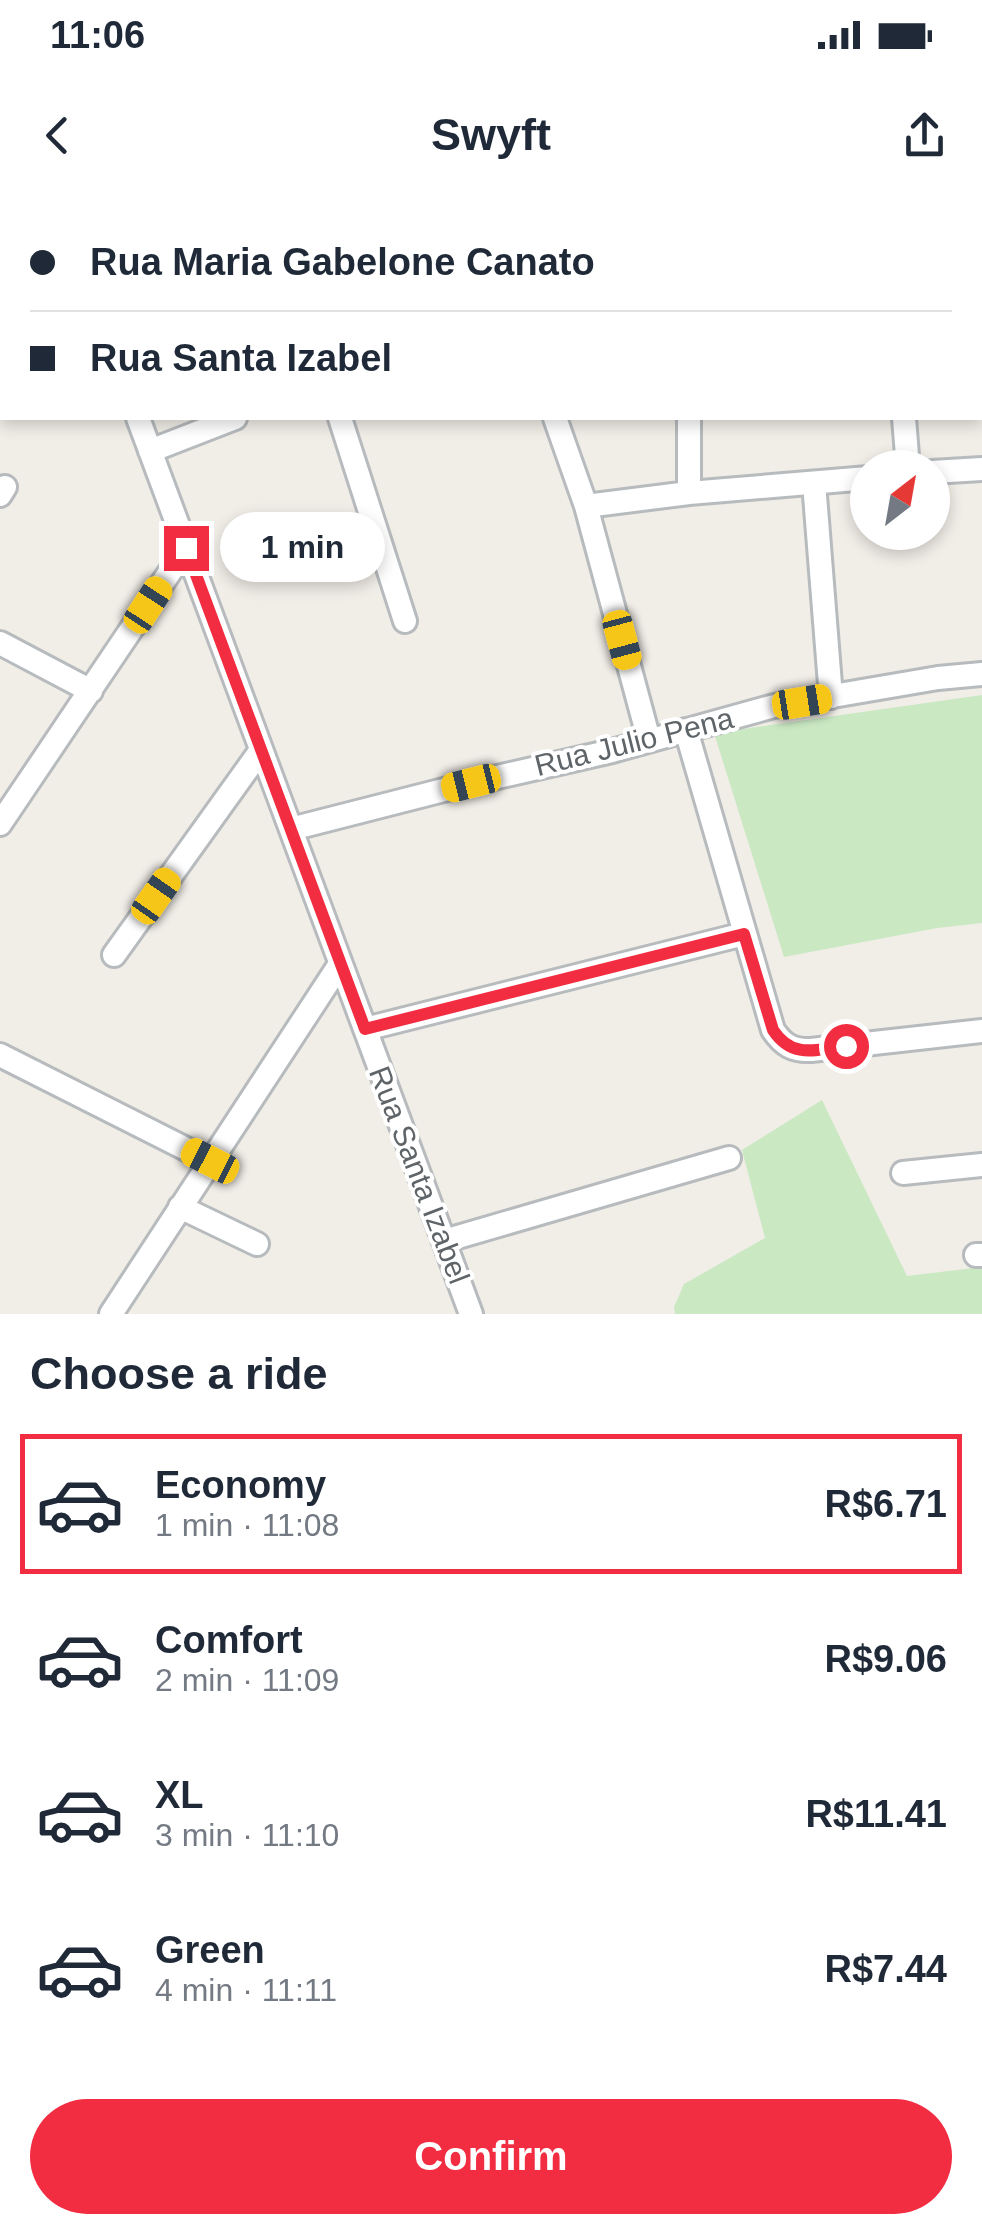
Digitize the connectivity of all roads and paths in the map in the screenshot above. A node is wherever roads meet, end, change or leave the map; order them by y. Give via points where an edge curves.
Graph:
1 (139, 420) edge
2 (230, 420) edge
3 (341, 420) edge
4 (556, 420) edge
5 (689, 420) edge
6 (904, 420) edge
7 (907, 450) edge
8 (150, 452) junction
9 (982, 469) edge
10 (950, 471) edge
11 (850, 480) edge
12 (814, 483) junction
13 (689, 494) junction
14 (586, 506) junction
15 (186, 548) junction
16 (405, 622) dead end
17 (0, 643) edge
18 (982, 674) edge
19 (91, 691) junction
20 (831, 698) junction
21 (686, 730) junction
22 (649, 740) junction
23 (261, 750) junction
24 (0, 824) edge
25 (290, 829) junction
26 (744, 934) junction
27 (114, 955) dead end
28 (340, 964) junction
29 (365, 1029) junction
30 (982, 1031) edge
31 (0, 1055) edge
32 (729, 1158) dead end
33 (210, 1161) junction
34 (982, 1165) edge
35 (902, 1174) dead end
36 (180, 1207) junction
37 (444, 1242) junction
38 (258, 1244) dead end
39 (111, 1314) edge
40 (472, 1314) edge

1 - 8 street, Rua Santa Izabel
2 - 8 street
3 - 16 street
4 - 14 street
5 - 13 street
6 - 7 street
8 - 15 street, Rua Santa Izabel
9 - 10 street
11 - 12 street
12 - 13 street
12 - 20 street
13 - 14 street
14 - 22 street
15 - 19 street
15 - 23 street, Rua Santa Izabel
17 - 19 street
18 - 20 street, Rua Julio Pena
19 - 24 street
20 - 21 street, Rua Julio Pena
21 - 22 street, Rua Julio Pena
21 - 26 street
22 - 25 street, Rua Julio Pena
23 - 25 street, Rua Santa Izabel
23 - 27 street
25 - 28 street, Rua Santa Izabel
26 - 29 street
26 - 30 street via 773,1030 791,1048
28 - 29 street, Rua Santa Izabel
28 - 33 street
29 - 37 street, Rua Santa Izabel
31 - 33 street
32 - 37 street
33 - 36 street
34 - 35 street
36 - 38 street
36 - 39 street
37 - 40 street, Rua Santa Izabel

